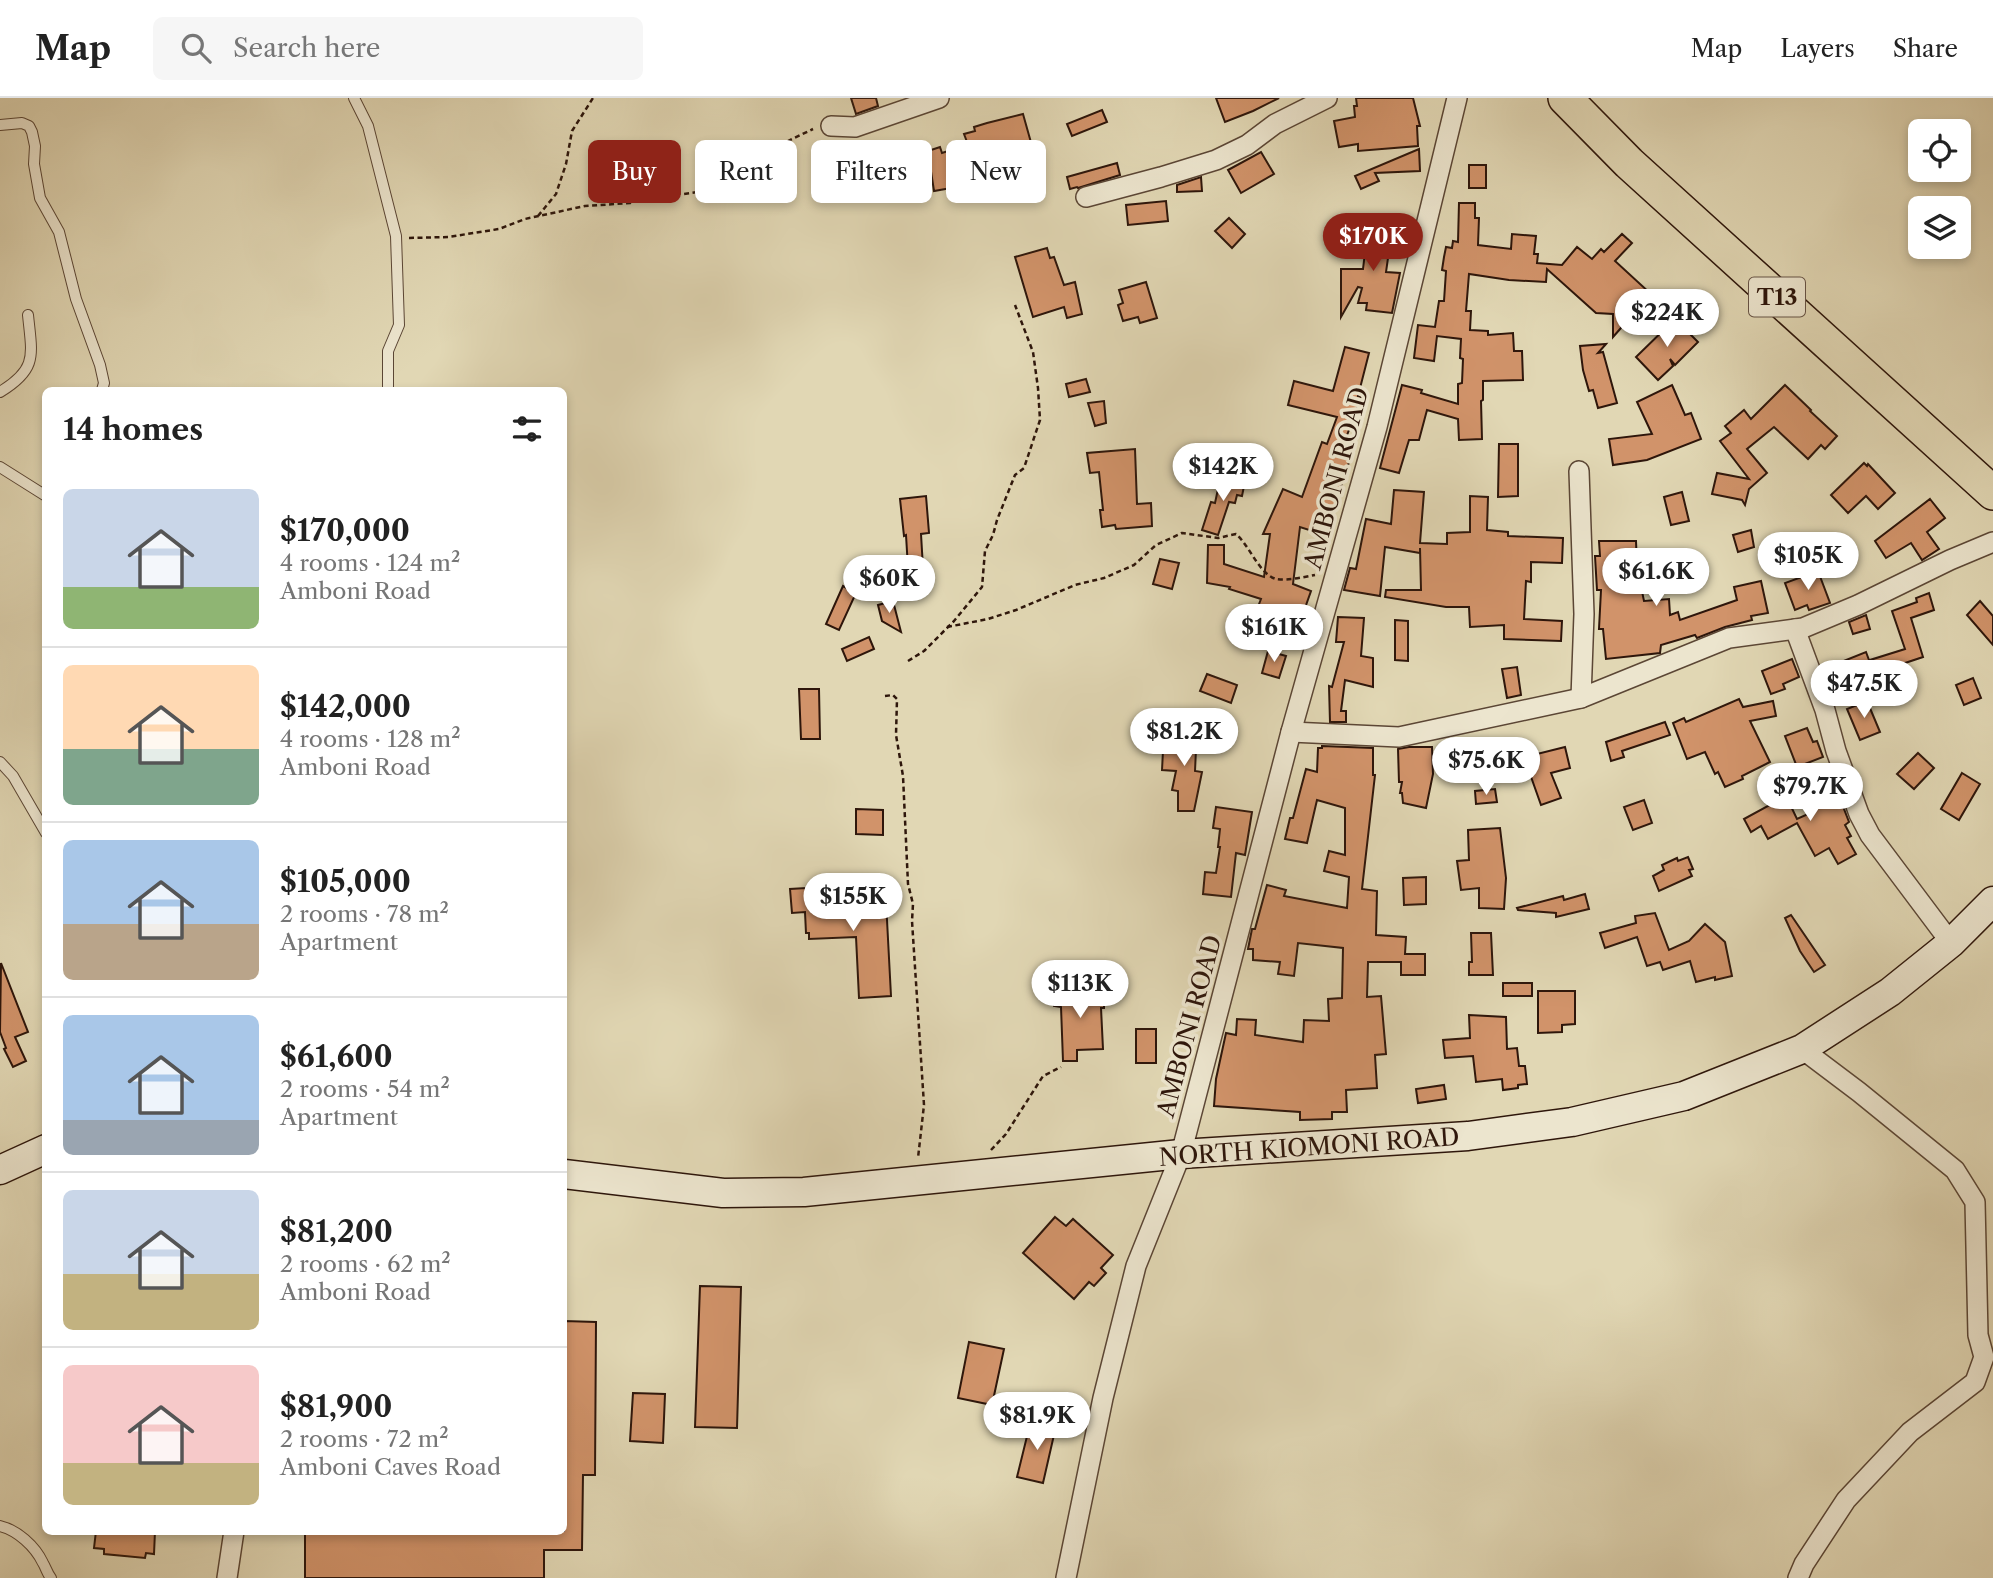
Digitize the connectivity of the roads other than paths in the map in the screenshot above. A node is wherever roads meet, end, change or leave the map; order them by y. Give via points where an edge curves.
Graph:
1 (354, 98) edge
2 (939, 98) edge
3 (1327, 98) edge
4 (1457, 98) edge
5 (1564, 98) edge
6 (0, 125) edge
7 (831, 126) road end
8 (1086, 197) dead end
9 (28, 316) dead end
10 (103, 387) edge
11 (388, 387) edge
12 (0, 392) edge
13 (0, 467) edge
14 (1578, 471) dead end
15 (1993, 492) edge
16 (42, 493) edge
17 (1993, 542) edge
18 (1795, 629) junction
19 (1581, 698) junction
20 (1292, 732) junction
21 (0, 762) edge
22 (42, 826) edge
23 (1993, 901) edge
24 (1951, 943) junction
25 (1802, 1049) junction
26 (42, 1151) edge
27 (1181, 1154) junction
28 (0, 1171) edge
29 (567, 1174) edge
30 (0, 1526) edge
31 (233, 1535) edge
32 (51, 1578) edge
33 (227, 1578) edge
34 (1066, 1578) edge
35 (1798, 1578) edge

1 - 11 lane via 368,126 396,236 399,325 388,351
2 - 7 street via 855,128
3 - 8 street via 1216,160
4 - 20 street, AMBONI ROAD via 1377,427
5 - 15 highway, T13 via 1629,163
6 - 10 lane via 22,123 32,132 40,198 59,232
9 - 12 lane via 29,367
13 - 16 lane
14 - 19 street via 1584,614
17 - 18 street
18 - 19 street via 1729,638
18 - 24 street via 1859,814
19 - 20 street via 1399,737
20 - 27 street, AMBONI ROAD
21 - 22 lane
23 - 24 main road, NORTH KIOMONI ROAD
24 - 25 main road, NORTH KIOMONI ROAD via 1890,992
25 - 27 main road, NORTH KIOMONI ROAD via 1684,1096 1572,1122 1468,1136
25 - 35 street via 1955,1170 1975,1202 1978,1335 1984,1357 1975,1382 1910,1432 1846,1500
26 - 28 main road
27 - 29 main road, NORTH KIOMONI ROAD via 804,1192 723,1193
27 - 34 street, AMBONI ROAD via 1136,1266
30 - 32 lane via 16,1532 34,1549
31 - 33 street

